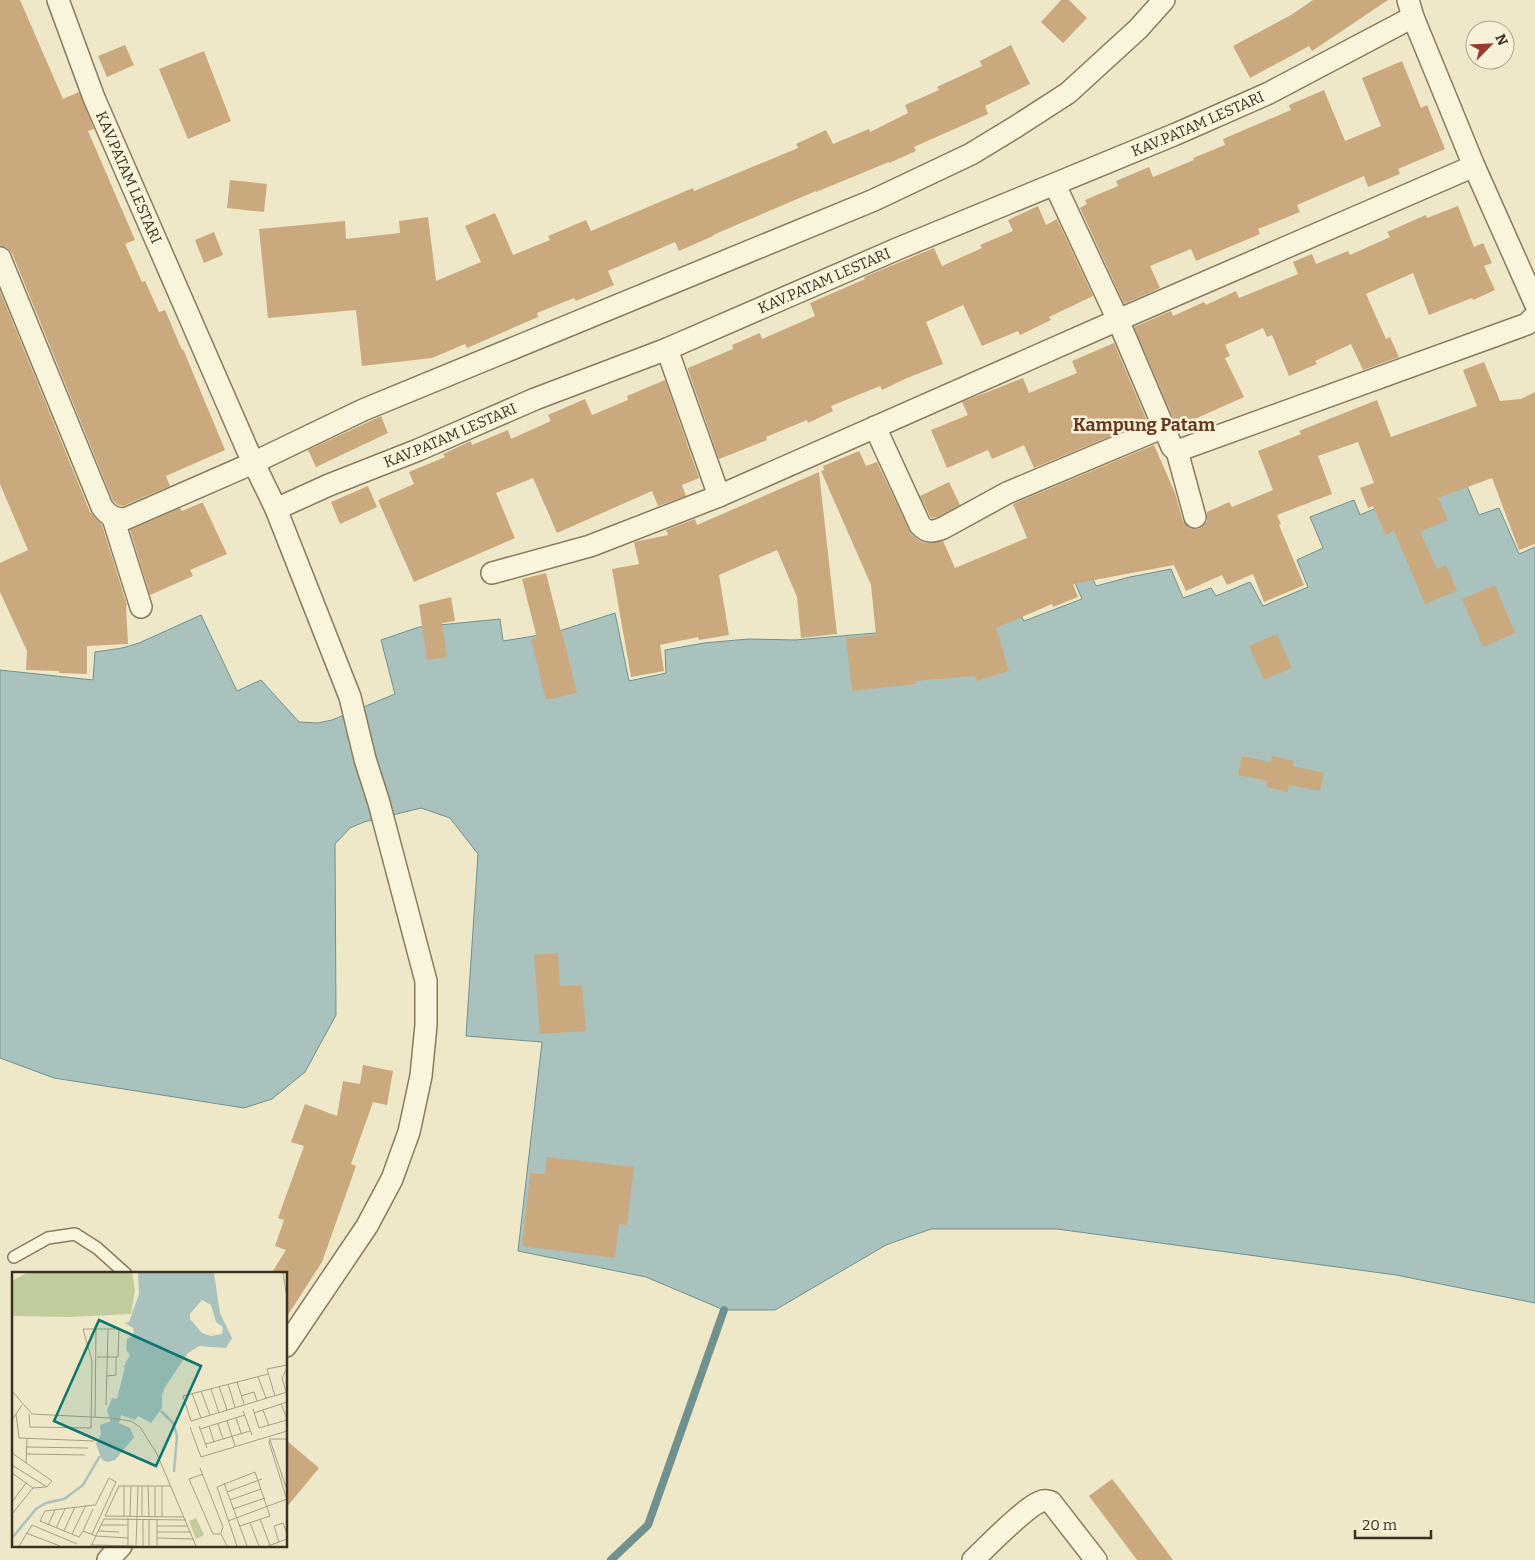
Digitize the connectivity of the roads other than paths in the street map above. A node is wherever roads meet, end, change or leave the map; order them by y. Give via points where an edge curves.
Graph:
1 (58, 0) edge
2 (1164, 0) edge
3 (1410, 9) edge
4 (1474, 166) junction
5 (1054, 185) junction
6 (0, 258) edge
7 (1535, 303) edge
8 (1535, 316) edge
9 (1118, 320) junction
10 (667, 349) junction
11 (875, 427) junction
12 (1164, 427) junction
13 (1177, 451) junction
14 (253, 462) junction
15 (719, 496) junction
16 (276, 509) junction
17 (1195, 517) dead end
18 (113, 518) junction
19 (492, 573) dead end
20 (141, 607) dead end
21 (14, 1257) dead end
22 (124, 1272) edge
23 (288, 1343) edge
24 (119, 1548) edge
25 (108, 1560) edge
26 (973, 1560) edge
27 (1096, 1560) edge

1 - 14 street, KAV.PATAM LESTARI via 94,98
2 - 14 street via 1138,29 1068,93 971,154 874,200 363,410
3 - 4 street, KAV.PATAM LESTARI
3 - 5 street, KAV.PATAM LESTARI via 1269,92
4 - 7 street, KAV.PATAM LESTARI
4 - 9 street
5 - 9 street
5 - 10 street, KAV.PATAM LESTARI
6 - 18 street via 102,507
8 - 13 street via 1527,324
9 - 11 street
9 - 12 street
10 - 15 street
10 - 16 street, KAV.PATAM LESTARI via 535,399
11 - 12 street via 920,525 930,532 1007,493
11 - 15 street
12 - 13 street via 1172,448
13 - 17 street
14 - 16 street, KAV.PATAM LESTARI
14 - 18 street via 125,519
15 - 19 street via 590,546
16 - 23 street via 350,697 426,981 421,1076 410,1132 392,1179 367,1226
18 - 20 street
21 - 22 lane via 48,1238 75,1234
24 - 25 street
26 - 27 street via 1020,1516 1045,1500 1050,1502

